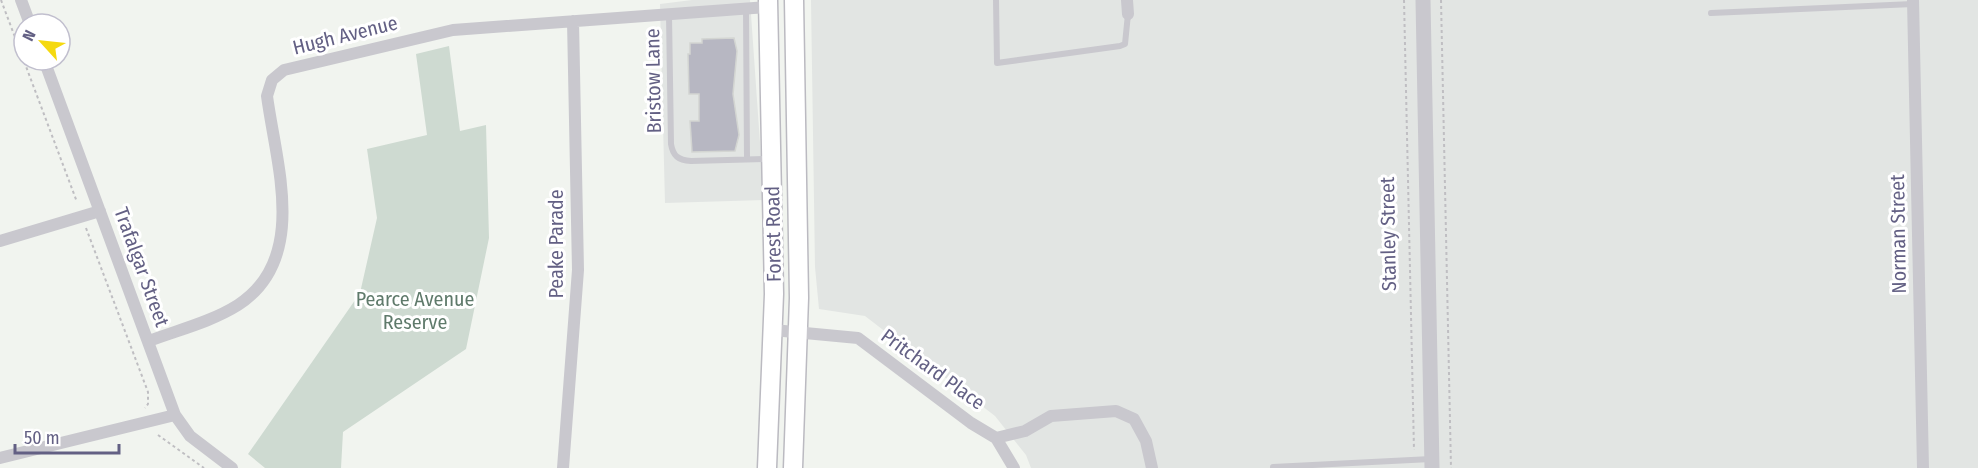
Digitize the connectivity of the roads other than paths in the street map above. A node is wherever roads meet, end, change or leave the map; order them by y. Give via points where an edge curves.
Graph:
1 (794, 0) edge
2 (996, 0) edge
3 (1127, 0) edge
4 (1422, 0) edge
5 (1913, 2) edge
6 (768, 3) edge
7 (746, 9) junction
8 (1711, 13) dead end
9 (1128, 14) joint
10 (669, 15) junction
11 (573, 21) junction
12 (48, 72) edge
13 (747, 159) junction
14 (771, 159) junction
15 (100, 211) junction
16 (0, 241) edge
17 (773, 330) junction
18 (798, 332) junction
19 (149, 341) junction
20 (175, 415) junction
21 (996, 438) junction
22 (0, 458) edge
23 (1432, 463) edge
24 (1273, 467) edge
25 (232, 468) edge
26 (563, 468) edge
27 (767, 468) edge
28 (793, 468) edge
29 (1014, 468) edge
30 (1152, 468) edge
31 (1923, 468) edge

1 - 18 main road, Forest Road
2 - 9 lane via 997,63 1120,46 1125,44
3 - 9 street
4 - 23 street, Stanley Street
5 - 8 lane
5 - 31 street, Norman Street
6 - 7 street, Hugh Avenue
6 - 14 main road, Forest Road
7 - 10 street, Hugh Avenue
7 - 13 lane
10 - 11 street, Hugh Avenue
10 - 13 lane, Bristow Lane via 674,155 684,160
11 - 19 street, Hugh Avenue via 429,34 277,74 267,96 283,205 276,257 262,281 240,304
11 - 26 street, Peake Parade via 578,270
12 - 15 street, Trafalgar Street
13 - 14 lane, Bristow Lane
14 - 17 main road, Forest Road
15 - 16 street
15 - 19 street, Trafalgar Street
17 - 18 street, Pritchard Place
17 - 27 main road, Forest Road
18 - 21 street, Pritchard Place via 858,338
18 - 28 main road, Forest Road
19 - 20 street, Trafalgar Street
20 - 22 street
20 - 25 street, Trafalgar Street via 190,436
21 - 29 street, Pritchard Place
21 - 30 street via 1025,431 1051,416 1116,411 1134,419 1146,441
23 - 24 lane

